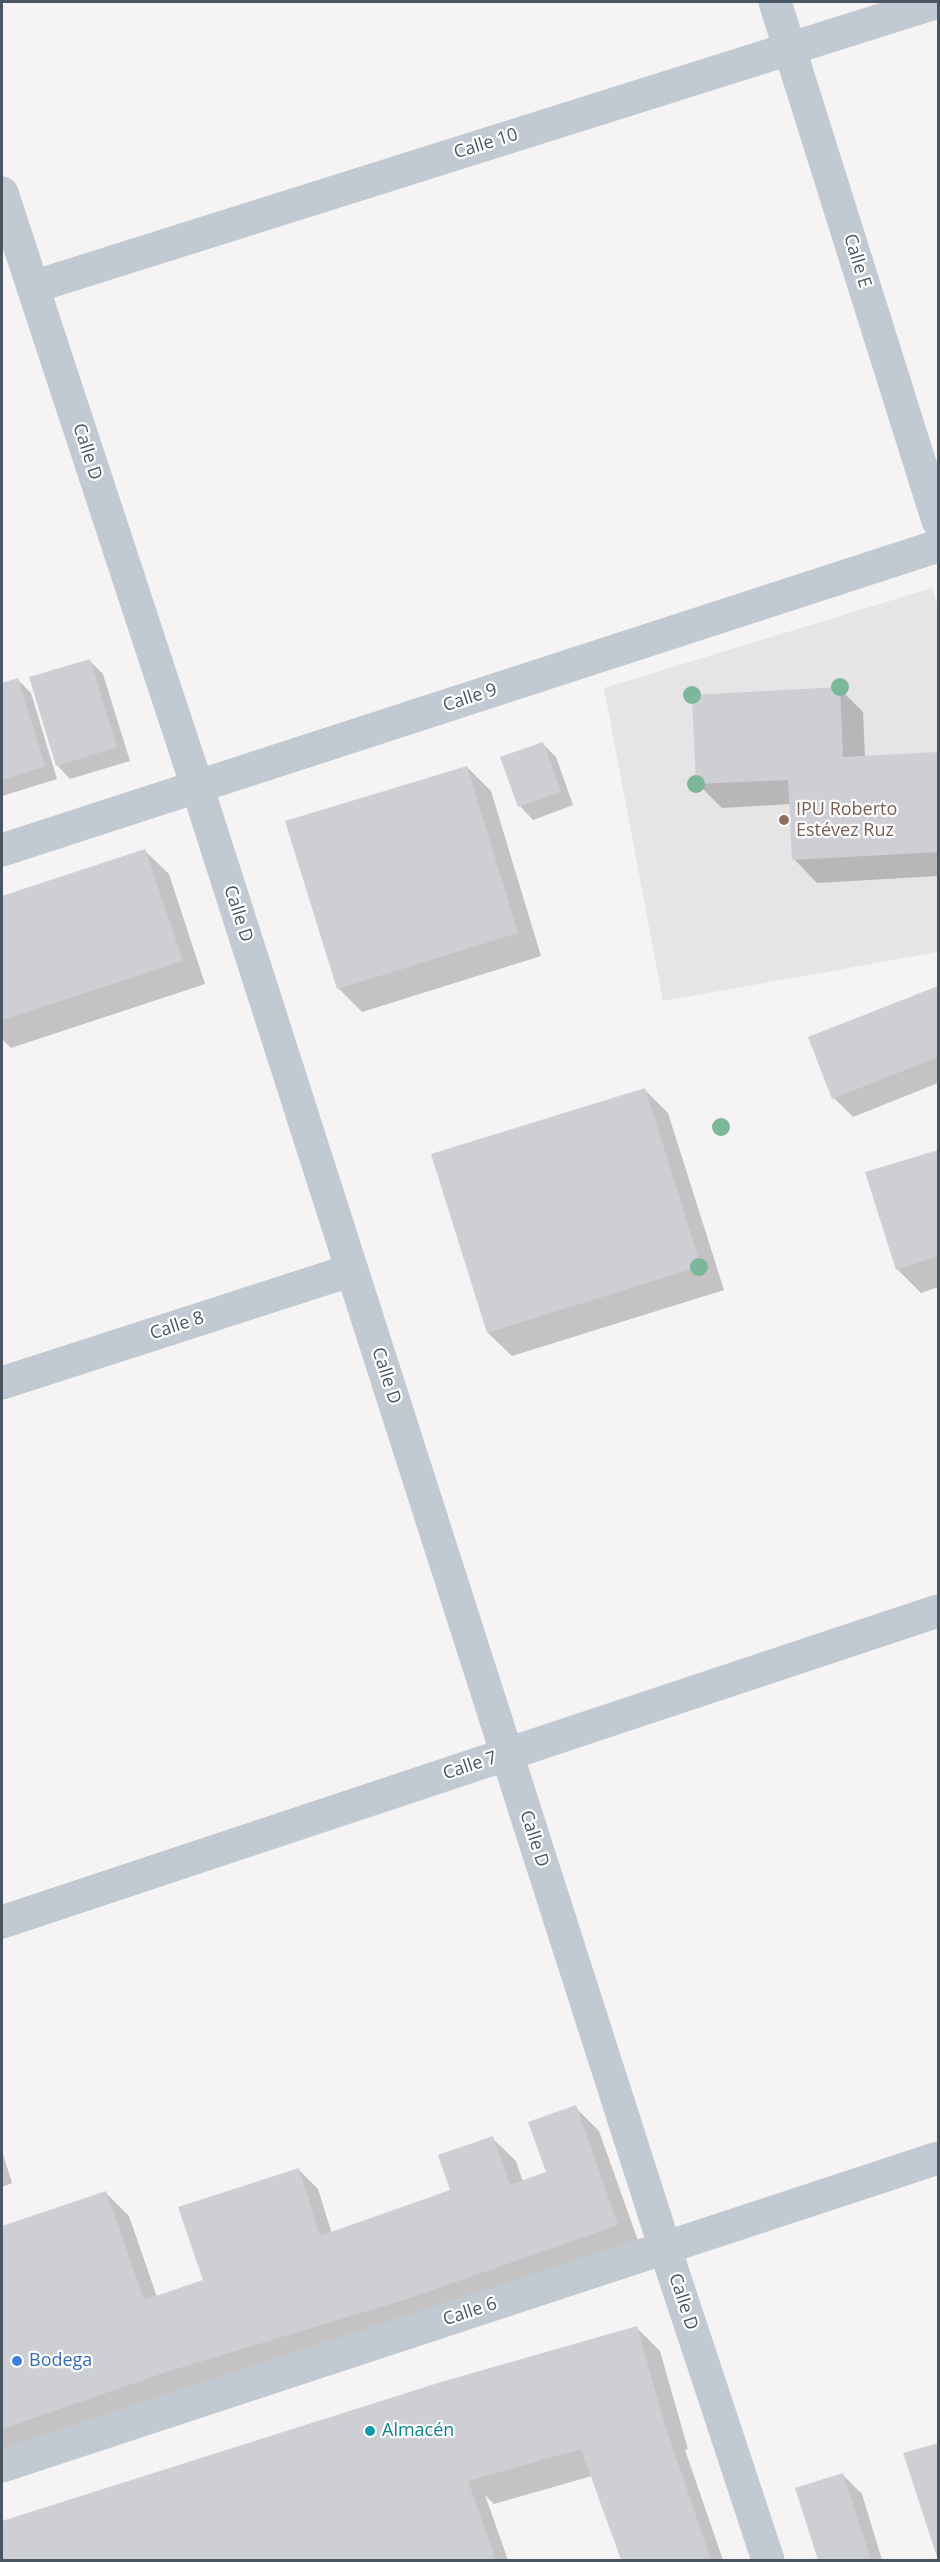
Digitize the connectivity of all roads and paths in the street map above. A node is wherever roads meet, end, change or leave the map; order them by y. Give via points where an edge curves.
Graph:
1 (775, 2) edge
2 (939, 2) edge
3 (790, 48) junction
4 (2, 193) edge
5 (33, 287) junction
6 (939, 521) edge
7 (939, 546) edge
8 (197, 786) junction
9 (2, 850) edge
10 (352, 1270) junction
11 (2, 1383) edge
12 (939, 1611) edge
13 (507, 1754) junction
14 (2, 1922) edge
15 (939, 2158) edge
16 (665, 2248) junction
17 (2, 2466) edge
18 (768, 2560) edge

1 - 3 street, Calle E
2 - 3 street, Calle 10
3 - 5 street, Calle 10
3 - 6 street, Calle E
4 - 5 street, Calle D
5 - 8 street, Calle D
7 - 8 street, Calle 9
8 - 9 street, Calle 9
8 - 10 street, Calle D
10 - 11 street, Calle 8
10 - 13 street, Calle D
12 - 13 street, Calle 7
13 - 14 street, Calle 7
13 - 16 street, Calle D
15 - 16 street, Calle 6
16 - 17 street, Calle 6
16 - 18 street, Calle D

